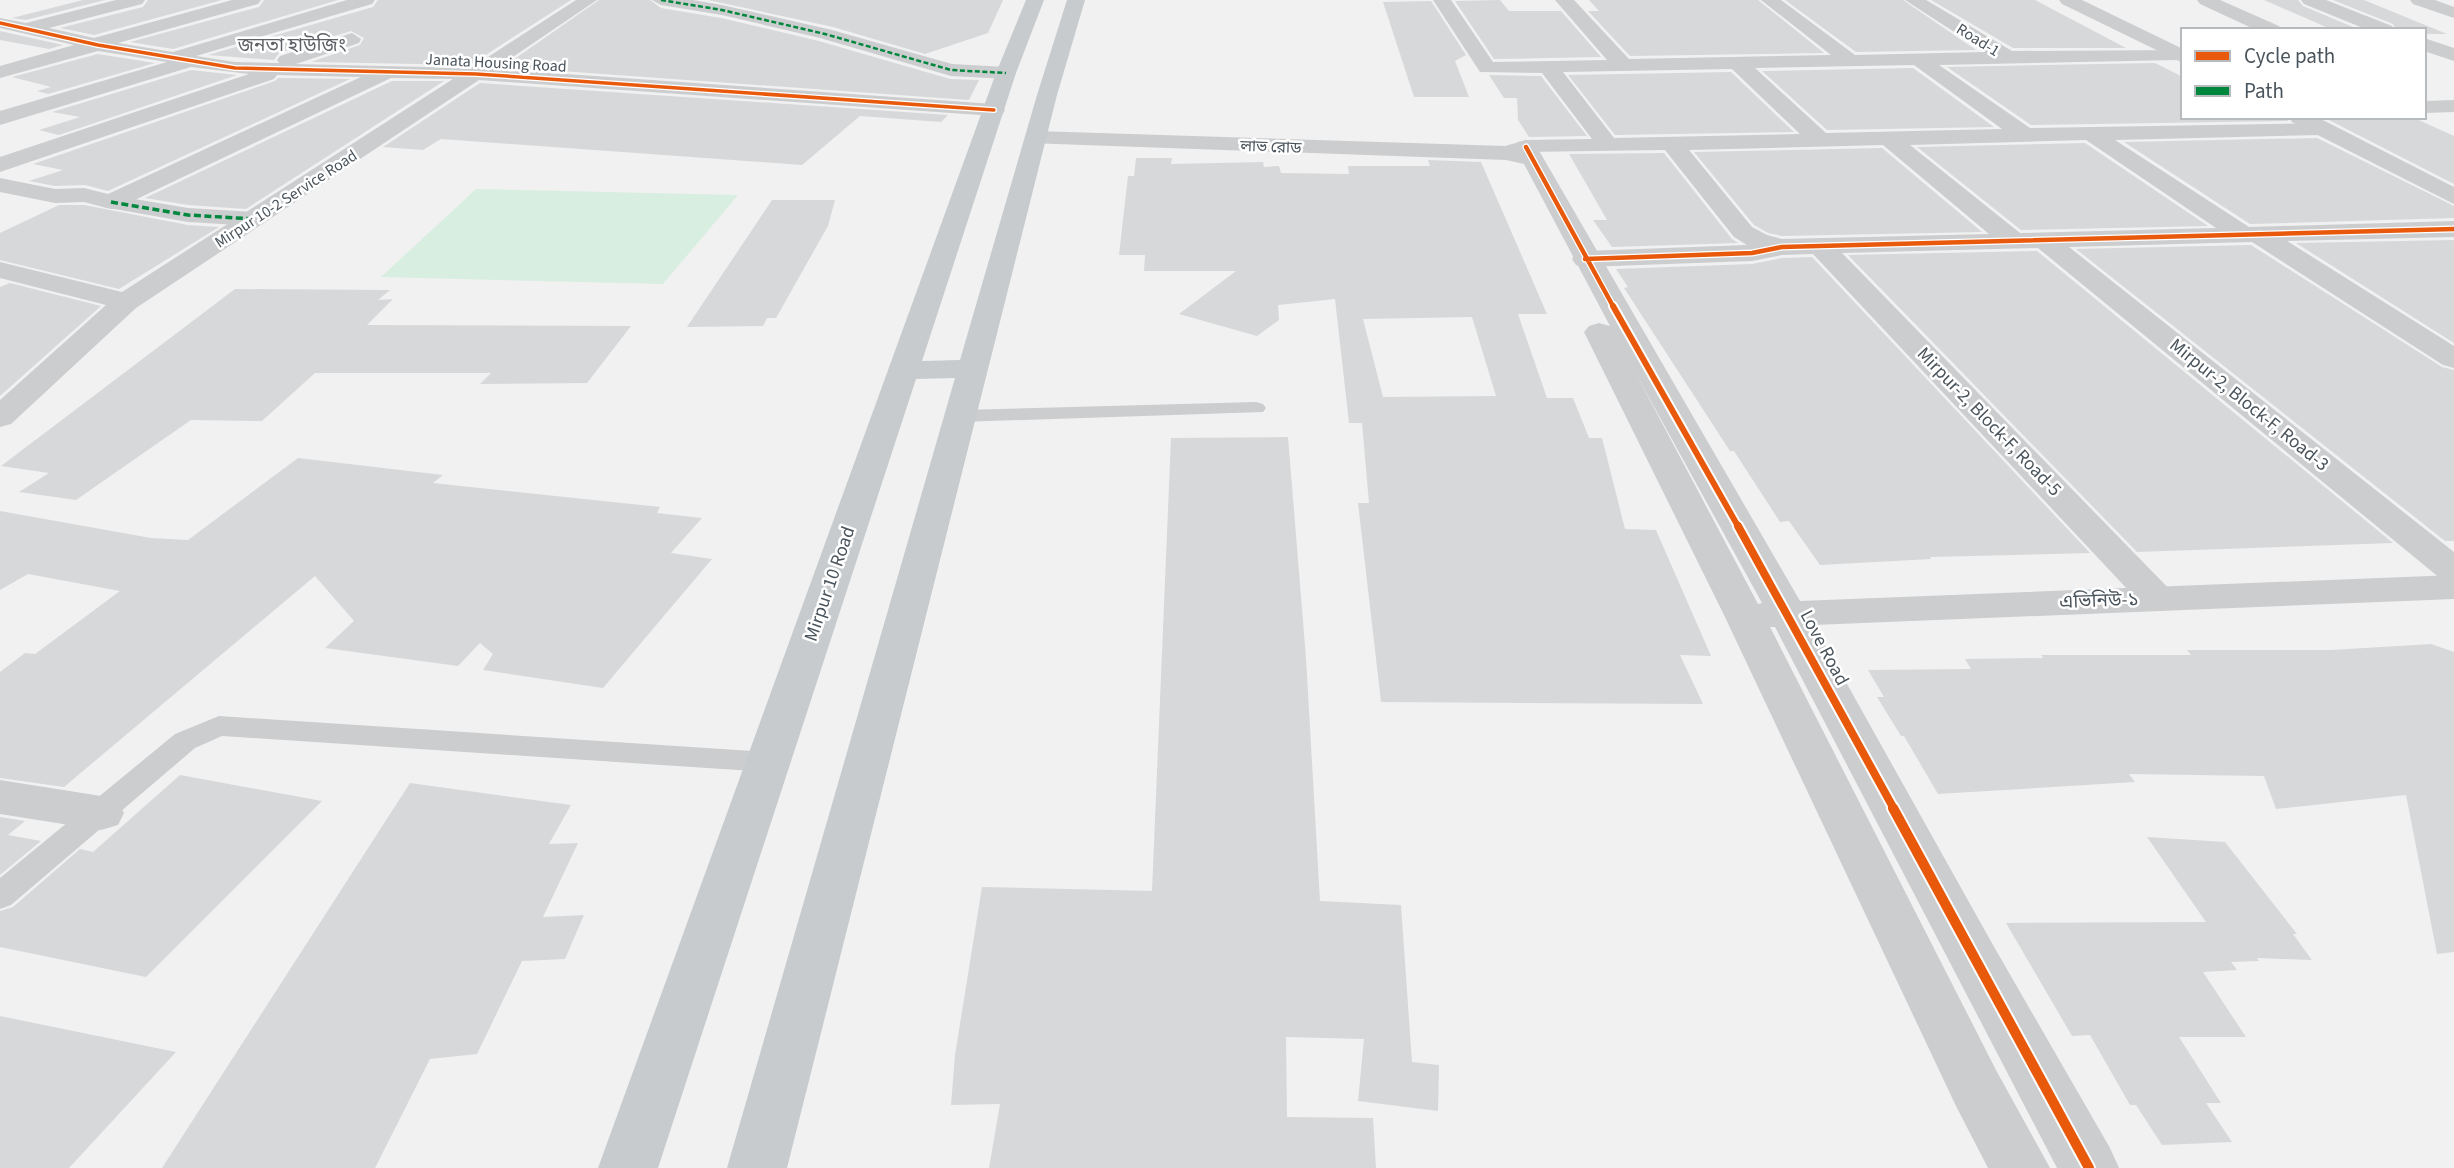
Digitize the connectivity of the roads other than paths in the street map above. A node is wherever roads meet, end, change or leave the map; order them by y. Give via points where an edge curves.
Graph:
1 (136, 0) edge
2 (252, 0) edge
3 (366, 0) edge
4 (588, 0) edge
5 (661, 0) edge
6 (1035, 0) edge
7 (1076, 0) edge
8 (1443, 0) edge
9 (1564, 0) edge
10 (1770, 0) edge
11 (1914, 0) edge
12 (2068, 0) edge
13 (2206, 0) edge
14 (2310, 0) edge
15 (2419, 0) edge
16 (2454, 13) edge
17 (0, 23) edge
18 (2268, 28) edge
19 (2380, 28) edge
20 (24, 29) junction
21 (0, 35) edge
22 (352, 39) dead end
23 (96, 44) junction
24 (2426, 45) edge
25 (2179, 55) edge
26 (2454, 55) edge
27 (169, 57) junction
28 (2007, 57) junction
29 (1919, 59) junction
30 (192, 61) junction
31 (1851, 61) junction
32 (1737, 63) junction
33 (1622, 65) junction
34 (2454, 65) edge
35 (2426, 66) edge
36 (1548, 67) junction
37 (258, 69) junction
38 (283, 70) junction
39 (0, 72) edge
40 (389, 72) junction
41 (1006, 73) junction
42 (476, 74) junction
43 (2454, 106) edge
44 (2426, 107) edge
45 (994, 110) junction
46 (0, 118) edge
47 (2310, 122) edge
48 (2090, 133) junction
49 (2025, 135) junction
50 (1036, 138) junction
51 (1888, 138) junction
52 (1820, 140) junction
53 (1671, 143) junction
54 (1608, 145) junction
55 (1522, 153) junction
56 (0, 165) edge
57 (0, 185) edge
58 (2454, 197) edge
59 (111, 202) junction
60 (254, 219) junction
61 (2454, 229) edge
62 (2250, 234) junction
63 (2029, 239) junction
64 (1820, 246) junction
65 (1782, 247) junction
66 (1585, 259) junction
67 (0, 270) edge
68 (126, 302) junction
69 (2454, 359) edge
70 (973, 369) junction
71 (905, 370) junction
72 (5, 408) edge
73 (1256, 408) dead end
74 (960, 416) junction
75 (2454, 571) edge
76 (2454, 587) edge
77 (2159, 599) junction
78 (1787, 614) junction
79 (1744, 615) junction
80 (768, 762) junction
81 (0, 797) edge
82 (101, 813) junction
83 (0, 896) edge
84 (628, 1168) edge
85 (757, 1168) edge
86 (2020, 1168) edge
87 (2089, 1168) edge

1 - 20 street
2 - 23 street
3 - 27 street
4 - 42 street, Mirpur 10-2 Service Road
5 - 41 street via 825,34 951,70
6 - 41 main road, Mirpur 10 Road
7 - 50 main road
8 - 36 street via 1487,68
9 - 33 street
10 - 31 street
11 - 28 street, Road-1
12 - 25 street
13 - 18 street
14 - 19 street
15 - 16 street
17 - 20 street, Janata Housing Road
20 - 21 street
20 - 23 street, Janata Housing Road
22 - 37 street
23 - 27 street, Janata Housing Road
23 - 39 street
24 - 26 street
25 - 28 street
27 - 30 street, Janata Housing Road
28 - 29 street
29 - 31 street
29 - 49 street
30 - 37 street, Janata Housing Road
30 - 46 street
31 - 32 street
32 - 33 street
32 - 52 street
33 - 36 street
34 - 35 street
36 - 54 street
37 - 38 street, Janata Housing Road
38 - 40 street, Janata Housing Road
38 - 56 street
40 - 42 street, Janata Housing Road
40 - 59 street
41 - 45 main road, Mirpur 10 Road
42 - 45 street, Janata Housing Road
42 - 60 street, Mirpur 10-2 Service Road
43 - 44 street
45 - 71 main road, Mirpur 10 Road
47 - 48 street, লাভ রোড
47 - 58 street
48 - 49 street, লাভ রোড
48 - 62 street
49 - 51 street, লাভ রোড
50 - 55 street, লাভ রোড
50 - 70 main road
51 - 52 street, লাভ রোড
51 - 63 street, Mirpur-2, Block-F, Road-3
52 - 53 street, লাভ রোড
53 - 54 street, লাভ রোড
53 - 65 street via 1743,232
54 - 55 street, লাভ রোড
55 - 66 street, Love Road
55 - 79 street
57 - 59 street
59 - 60 street via 177,214
60 - 68 street, Mirpur 10-2 Service Road
61 - 62 street
62 - 63 street
62 - 69 street
63 - 64 street
63 - 75 street, Mirpur-2, Block-F, Road-3
64 - 65 street
64 - 77 street, Mirpur-2, Block-F, Road-5
65 - 66 street via 1752,253
66 - 78 street, Love Road
67 - 68 street
68 - 72 street, Mirpur 10-2 Service Road
70 - 71 main road
70 - 74 main road
71 - 80 main road, Mirpur 10 Road
73 - 74 lane
74 - 85 main road
76 - 77 street, এভিনিউ-১
77 - 78 street, এভিনিউ-১
78 - 79 street, এভিনিউ-১
78 - 87 street, Love Road
79 - 86 street via 1976,1088
80 - 82 lane via 219,726 185,741
80 - 84 main road, Mirpur 10 Road
81 - 82 street
82 - 83 lane

